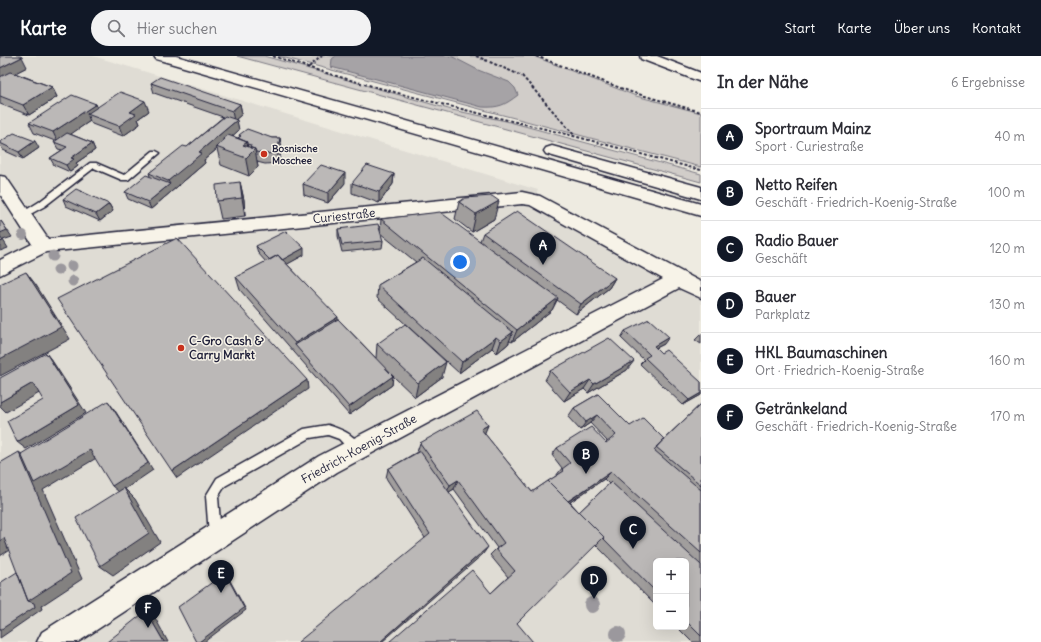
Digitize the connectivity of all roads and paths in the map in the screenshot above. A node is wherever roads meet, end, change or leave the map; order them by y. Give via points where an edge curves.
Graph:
1 (161, 56) edge
2 (206, 56) edge
3 (273, 56) edge
4 (322, 56) edge
5 (476, 56) edge
6 (536, 56) edge
7 (646, 56) edge
8 (308, 68) junction
9 (701, 78) edge
10 (359, 98) dead end
11 (701, 112) edge
12 (473, 130) dead end
13 (575, 137) junction
14 (156, 152) dead end
15 (701, 170) edge
16 (0, 181) edge
17 (701, 193) edge
18 (701, 210) edge
19 (22, 215) junction
20 (43, 246) junction
21 (0, 268) edge
22 (680, 279) junction
23 (701, 291) edge
24 (356, 449) junction
25 (215, 537) junction
26 (52, 642) edge

1 - 18 highway
2 - 10 highway
3 - 8 path
4 - 8 path
5 - 13 path via 522,76
6 - 11 path via 631,92
7 - 9 street
8 - 13 path
12 - 17 highway
13 - 15 path
14 - 19 lane via 125,178 93,166 42,204
16 - 19 street
19 - 20 street
20 - 21 street
20 - 22 street, Curiestraße via 522,198 545,205
22 - 23 street, Curiestraße
22 - 24 street, Friedrich-Koenig-Straße
24 - 25 street, Friedrich-Koenig-Straße via 328,464
24 - 25 lane via 343,435 328,430 308,434 221,482 212,496
25 - 26 street, Friedrich-Koenig-Straße

